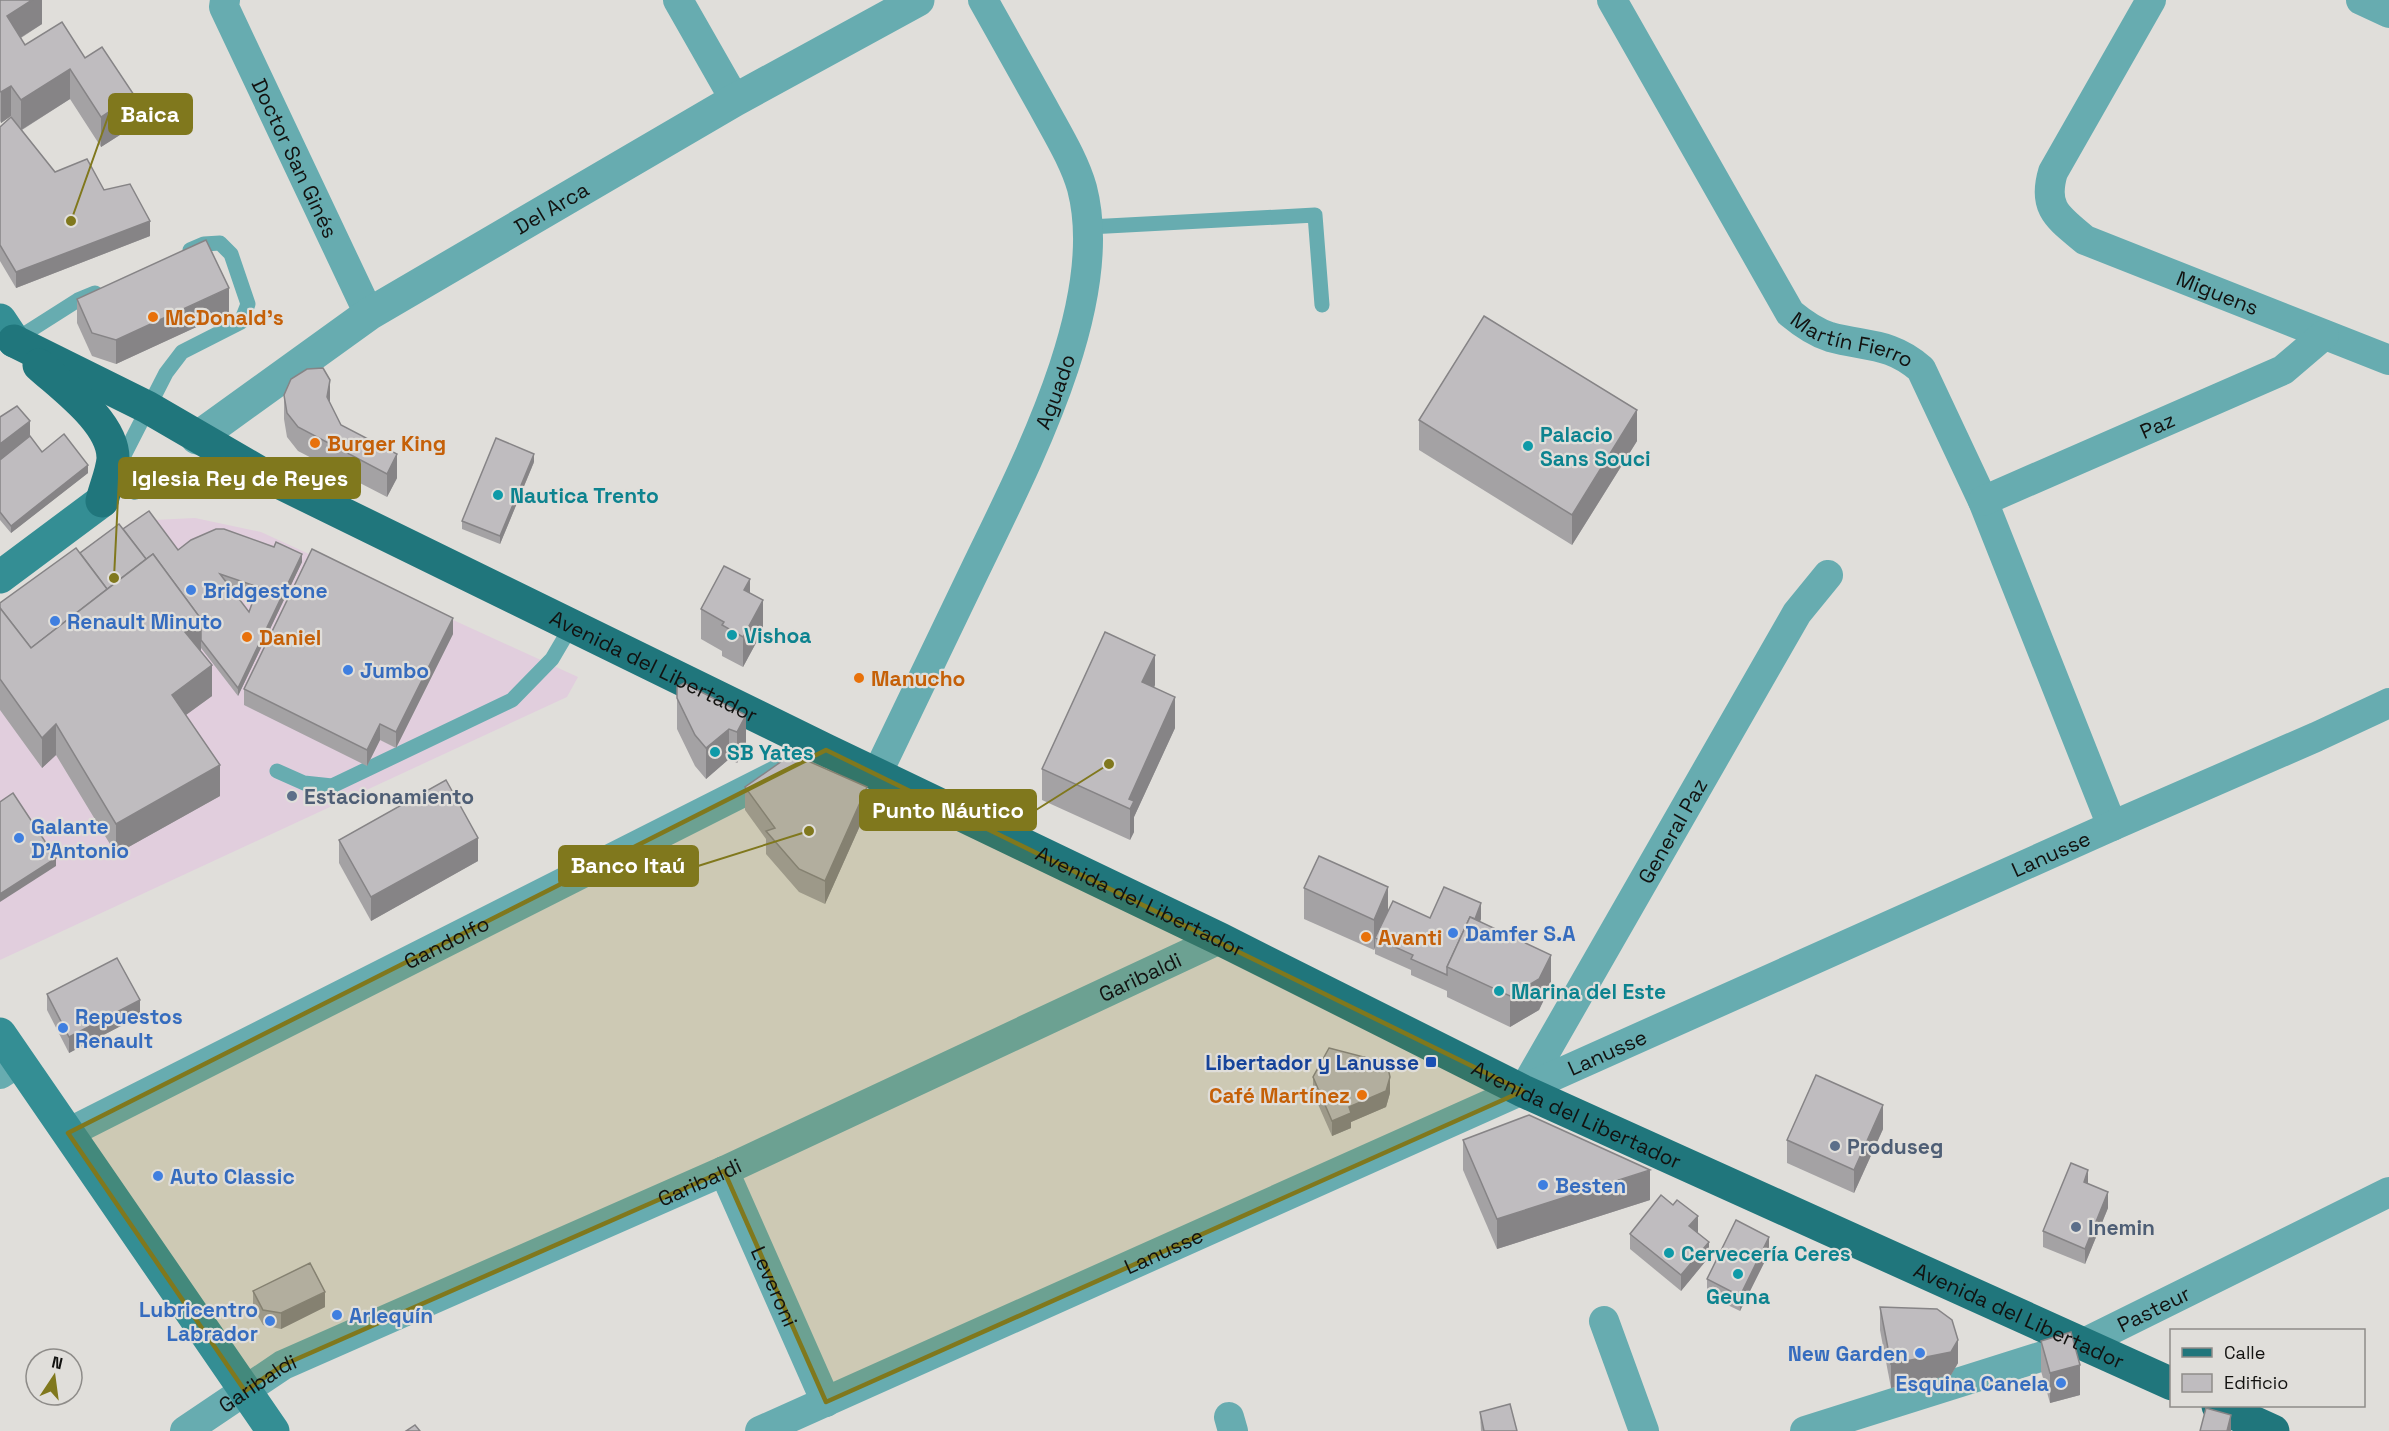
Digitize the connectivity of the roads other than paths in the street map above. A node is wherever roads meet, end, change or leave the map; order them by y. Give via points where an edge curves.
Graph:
1 (225, 0) edge
2 (678, 0) edge
3 (918, 0) edge
4 (983, 0) edge
5 (1612, 0) edge
6 (2151, 0) edge
7 (2361, 0) edge
8 (2389, 13) edge
9 (735, 100) junction
10 (1089, 227) junction
11 (172, 258) edge
12 (110, 286) edge
13 (1322, 305) dead end
14 (369, 314) junction
15 (2324, 335) junction
16 (5, 336) edge
17 (2389, 360) edge
18 (147, 407) junction
19 (197, 438) junction
20 (264, 475) junction
21 (135, 483) junction
22 (102, 501) junction
23 (1983, 501) junction
24 (1828, 575) dead end
25 (0, 577) edge
26 (572, 625) junction
27 (2387, 710) edge
28 (826, 750) junction
29 (277, 771) dead end
30 (877, 774) junction
31 (2112, 826) junction
32 (1220, 939) junction
33 (0, 1034) edge
34 (9, 1068) edge
35 (1523, 1091) junction
36 (68, 1133) junction
37 (724, 1172) junction
38 (2389, 1192) edge
39 (1604, 1321) dead end
40 (2084, 1343) junction
41 (2170, 1383) edge
42 (245, 1390) junction
43 (2220, 1407) edge
44 (812, 1415) edge
45 (185, 1431) edge
46 (273, 1431) edge
47 (760, 1431) edge
48 (1644, 1431) edge
49 (1805, 1431) edge
50 (2273, 1431) edge

1 - 14 street, Doctor San Ginés via 224,8
2 - 9 street
3 - 9 street, Del Arca
4 - 10 street, Aguado via 1065,146 1082,187
5 - 23 street, Martín Fierro via 1790,313 1819,333 1905,355 1921,369
6 - 15 street, Miguens via 2053,172 2048,188 2054,214 2085,240
7 - 8 street
9 - 14 street, Del Arca
10 - 13 lane via 1316,215
10 - 30 street, Aguado via 1081,303 1065,363 1037,440
11 - 18 lane via 204,244 220,243 231,254 248,304 241,322 182,352
12 - 16 lane
14 - 19 street, Del Arca
15 - 17 street, Miguens
15 - 23 street, Paz via 2283,370
16 - 18 main road, Avenida del Libertador
16 - 22 main road via 98,421 110,441 113,459
18 - 19 main road, Avenida del Libertador
18 - 22 lane
19 - 20 main road, Avenida del Libertador
19 - 21 main road
20 - 21 main road via 216,472
20 - 26 main road, Avenida del Libertador
21 - 22 main road
22 - 25 main road
23 - 31 street, Martín Fierro
24 - 35 street, General Paz via 1797,613
26 - 28 main road, Avenida del Libertador
26 - 29 lane via 552,659 512,700 332,786 304,783
27 - 31 street, Lanusse
28 - 30 main road, Avenida del Libertador
28 - 36 street, Gandolfo
30 - 32 main road, Avenida del Libertador
31 - 35 street, Lanusse
32 - 35 main road, Avenida del Libertador
32 - 37 street, Garibaldi
33 - 34 main road
34 - 36 main road
35 - 40 main road, Avenida del Libertador
35 - 44 street, Lanusse
36 - 42 main road
37 - 42 street, Garibaldi via 284,1365
37 - 44 street, Leveroni
38 - 40 street, Pasteur
39 - 48 street
40 - 41 main road, Avenida del Libertador
40 - 49 street, Pasteur
42 - 45 street, Garibaldi
42 - 46 main road
43 - 50 main road
44 - 47 street, Lanusse

